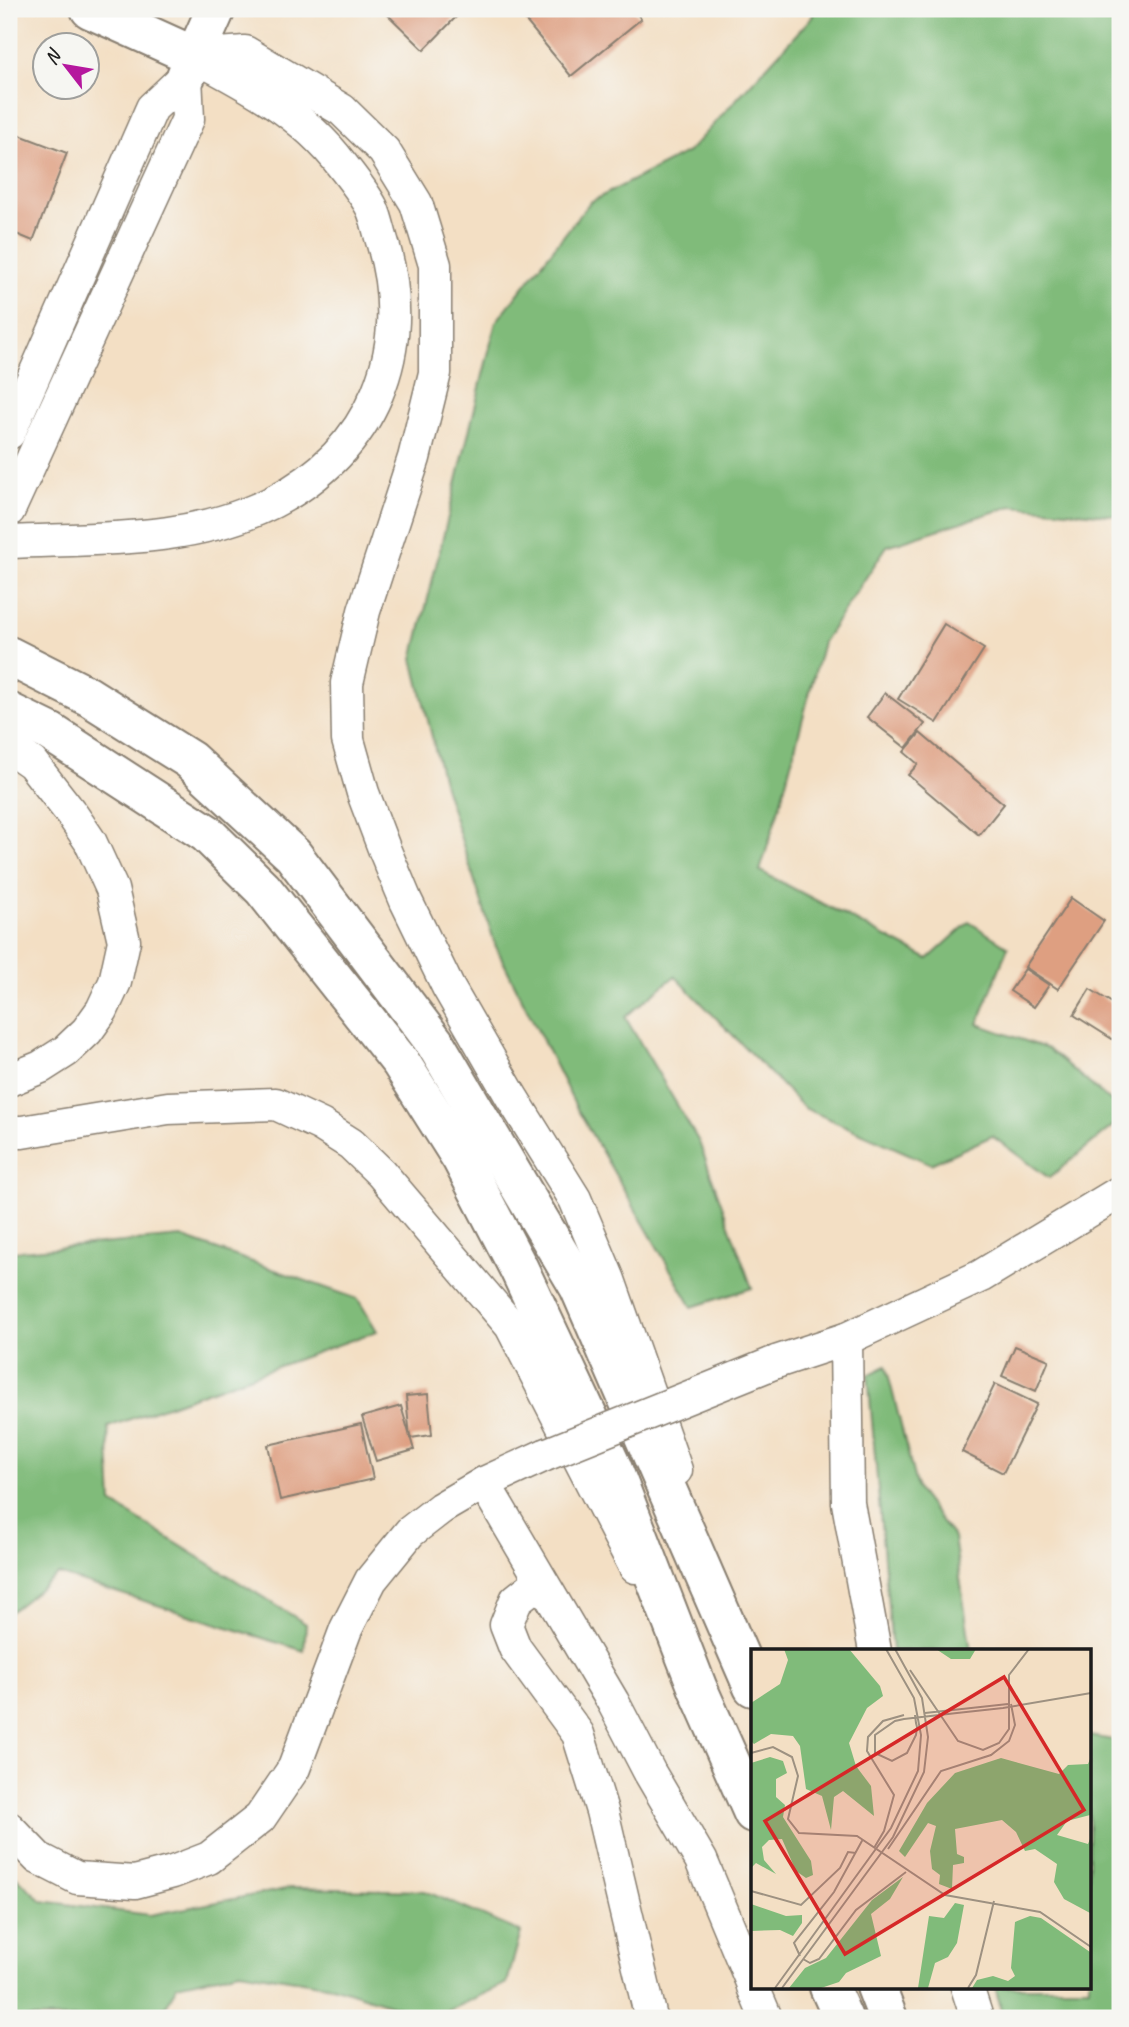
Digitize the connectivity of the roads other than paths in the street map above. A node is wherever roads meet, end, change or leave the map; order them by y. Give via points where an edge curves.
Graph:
1 (90, 9) edge
2 (216, 9) edge
3 (190, 66) junction
4 (13, 422) edge
5 (9, 510) edge
6 (9, 542) edge
7 (9, 656) edge
8 (9, 712) edge
9 (9, 747) edge
10 (9, 1080) edge
11 (9, 1132) edge
12 (1120, 1192) edge
13 (846, 1339) junction
14 (484, 1483) junction
15 (540, 1581) junction
16 (875, 1649) edge
17 (751, 1680) edge
18 (751, 1681) edge
19 (698, 1689) junction
20 (751, 1808) edge
21 (9, 1828) edge
22 (751, 1981) edge
23 (754, 1988) edge
24 (830, 1988) edge
25 (876, 1988) edge
26 (967, 1988) edge
27 (651, 2018) edge
28 (766, 2018) edge
29 (843, 2018) edge
30 (888, 2018) edge
31 (977, 2018) edge

1 - 3 street
2 - 3 street
3 - 4 street via 152,108
3 - 5 street via 188,120
3 - 6 street via 242,81 297,117 341,163 372,209 391,273 394,330 387,368 374,402 349,443 313,477 274,502 225,522 144,536
3 - 17 street via 245,52 342,110 384,151 416,203 435,265 435,373 414,458 364,611 347,683 348,740 385,851 442,974 575,1199 609,1280
7 - 18 street via 88,696 190,760 293,855 435,1043 579,1287
8 - 19 street via 50,732 206,833 263,889 401,1063 461,1157 519,1269 612,1467
9 - 10 street via 32,764 90,841 112,888 124,941 116,982 87,1031 49,1062
11 - 19 street via 168,1108 276,1104 351,1144 511,1326
12 - 13 street via 981,1276
13 - 14 street, bridge via 776,1362
13 - 16 street via 848,1503
14 - 15 street
14 - 21 street via 410,1532 372,1580 346,1629 294,1768 260,1818 209,1858 135,1882 77,1878 38,1858
15 - 22 street via 701,1860
15 - 27 street via 516,1600 506,1625 515,1648 578,1734 602,1811
19 - 20 street
23 - 28 street
24 - 29 street
25 - 30 street
26 - 31 street

